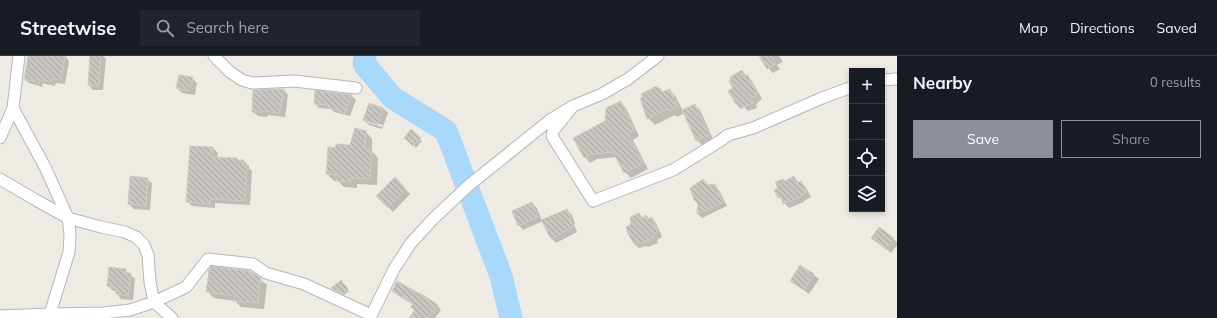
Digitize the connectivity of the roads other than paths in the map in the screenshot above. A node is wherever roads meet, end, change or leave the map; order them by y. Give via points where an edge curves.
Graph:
1 (19, 56) edge
2 (214, 56) edge
3 (658, 56) edge
4 (897, 78) edge
5 (885, 80) edge
6 (356, 88) dead end
7 (849, 88) edge
8 (573, 106) junction
9 (12, 108) junction
10 (0, 138) edge
11 (0, 179) edge
12 (68, 218) junction
13 (154, 302) junction
14 (50, 314) junction
15 (0, 316) edge
16 (36, 316) edge
17 (370, 316) edge
18 (172, 318) edge

1 - 9 street
2 - 6 street via 230,72 252,83 294,81
3 - 8 street via 628,79 602,94
4 - 5 street
7 - 8 street via 753,128 728,135 673,170 593,201 552,136 553,131
8 - 17 street via 550,120 468,186 432,220 411,243 394,269
9 - 10 street
9 - 12 street via 45,168
11 - 12 street
12 - 13 street via 125,232 144,244 148,255
12 - 14 street via 69,252
13 - 14 street via 130,310 104,313
13 - 17 street via 186,287 208,259 253,264 266,272 304,284
13 - 18 street
14 - 16 street
15 - 16 street

